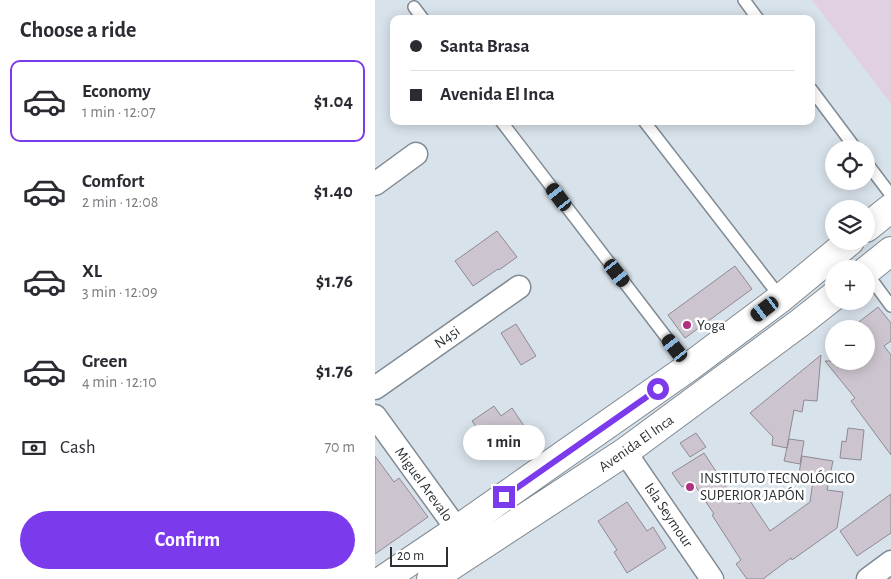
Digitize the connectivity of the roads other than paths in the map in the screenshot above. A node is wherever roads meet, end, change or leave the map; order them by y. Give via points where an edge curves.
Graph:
1 (744, 0) edge
2 (414, 7) dead end
3 (420, 15) edge
4 (756, 15) edge
5 (815, 94) edge
6 (504, 125) edge
7 (647, 125) edge
8 (849, 140) edge
9 (416, 154) dead end
10 (875, 174) edge
11 (375, 184) edge
12 (891, 195) edge
13 (891, 208) edge
14 (875, 221) edge
15 (839, 250) edge
16 (891, 251) edge
17 (875, 264) edge
18 (875, 284) edge
19 (519, 287) dead end
20 (781, 298) junction
21 (825, 303) edge
22 (891, 306) edge
23 (689, 367) junction
24 (375, 388) edge
25 (375, 416) edge
26 (625, 452) junction
27 (458, 529) junction
28 (473, 552) junction
29 (891, 562) edge
30 (384, 579) edge
31 (431, 579) edge
32 (712, 579) edge
33 (868, 579) edge

1 - 4 lane
2 - 3 lane
5 - 8 lane
6 - 23 lane
7 - 20 lane
9 - 11 street
10 - 12 lane
13 - 14 main road
15 - 20 main road
16 - 17 main road
18 - 22 lane
19 - 24 street, N45i
20 - 23 main road
21 - 26 main road, Avenida El Inca
23 - 27 main road
25 - 27 street, Miguel Arevalo
26 - 28 main road, Avenida El Inca
26 - 32 street, Isla Seymour
27 - 28 street, Miguel Arevalo
27 - 30 main road
28 - 31 main road, Avenida El Inca
29 - 33 street

